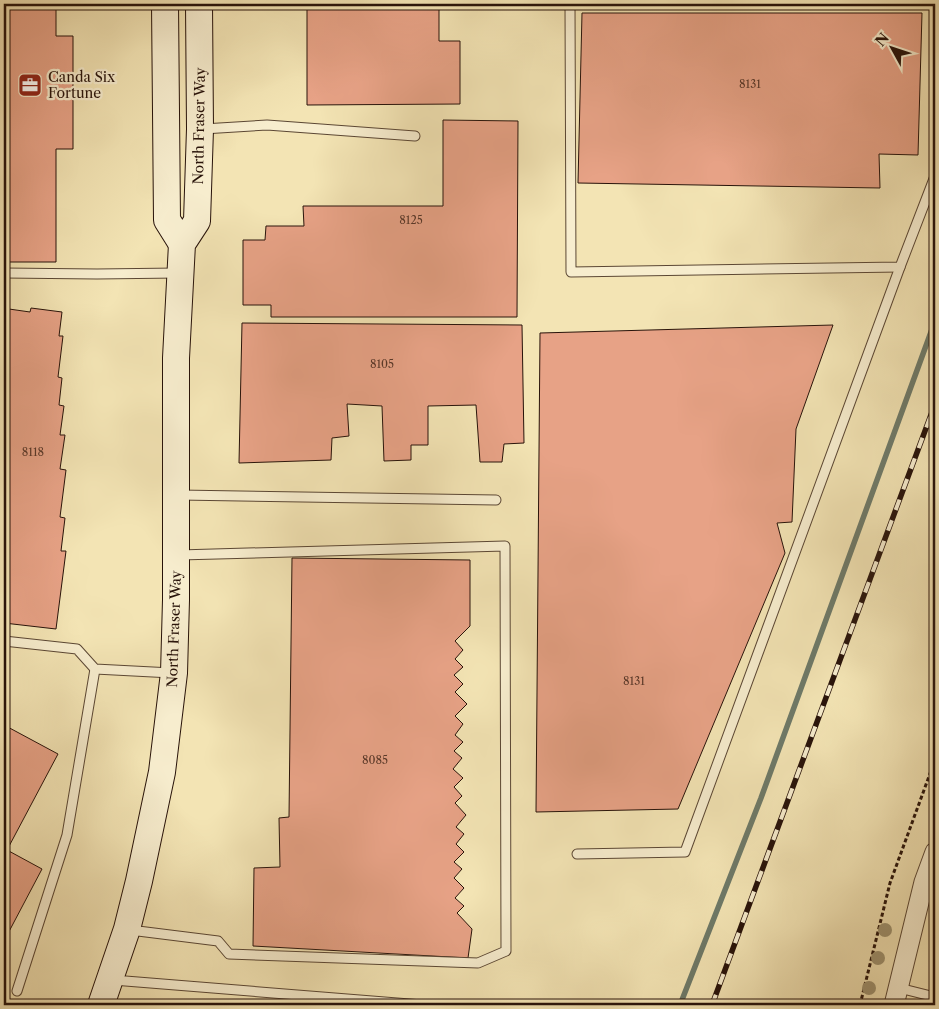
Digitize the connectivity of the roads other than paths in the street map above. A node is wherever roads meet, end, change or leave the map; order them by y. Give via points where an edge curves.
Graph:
1 (165, 4) edge
2 (199, 4) edge
3 (570, 4) edge
4 (200, 129) junction
5 (415, 136) dead end
6 (935, 176) edge
7 (182, 244) junction
8 (900, 267) junction
9 (181, 272) junction
10 (4, 273) edge
11 (176, 495) junction
12 (496, 500) dead end
13 (176, 555) junction
14 (4, 641) edge
15 (95, 668) junction
16 (174, 673) junction
17 (935, 852) edge
18 (577, 854) dead end
19 (127, 930) junction
20 (110, 979) junction
21 (17, 991) dead end
22 (896, 997) edge
23 (935, 997) edge
24 (102, 1005) edge
25 (422, 1005) edge

1 - 7 street via 167,220
2 - 4 street, North Fraser Way
3 - 8 lane via 571,272
4 - 5 lane via 267,125
4 - 7 street, North Fraser Way via 197,221
6 - 8 lane
7 - 9 street, North Fraser Way
8 - 18 lane via 685,852
9 - 10 lane
9 - 11 street, North Fraser Way via 176,358
11 - 12 lane
11 - 13 street, North Fraser Way
13 - 16 street, North Fraser Way
13 - 19 lane via 505,546 506,951 478,963 229,954 218,941
14 - 15 lane via 77,649
15 - 16 lane
15 - 21 lane via 67,835
16 - 19 street, North Fraser Way via 162,772
17 - 22 street via 924,882
19 - 20 street, North Fraser Way
20 - 24 street, North Fraser Way
20 - 25 lane
22 - 23 lane

